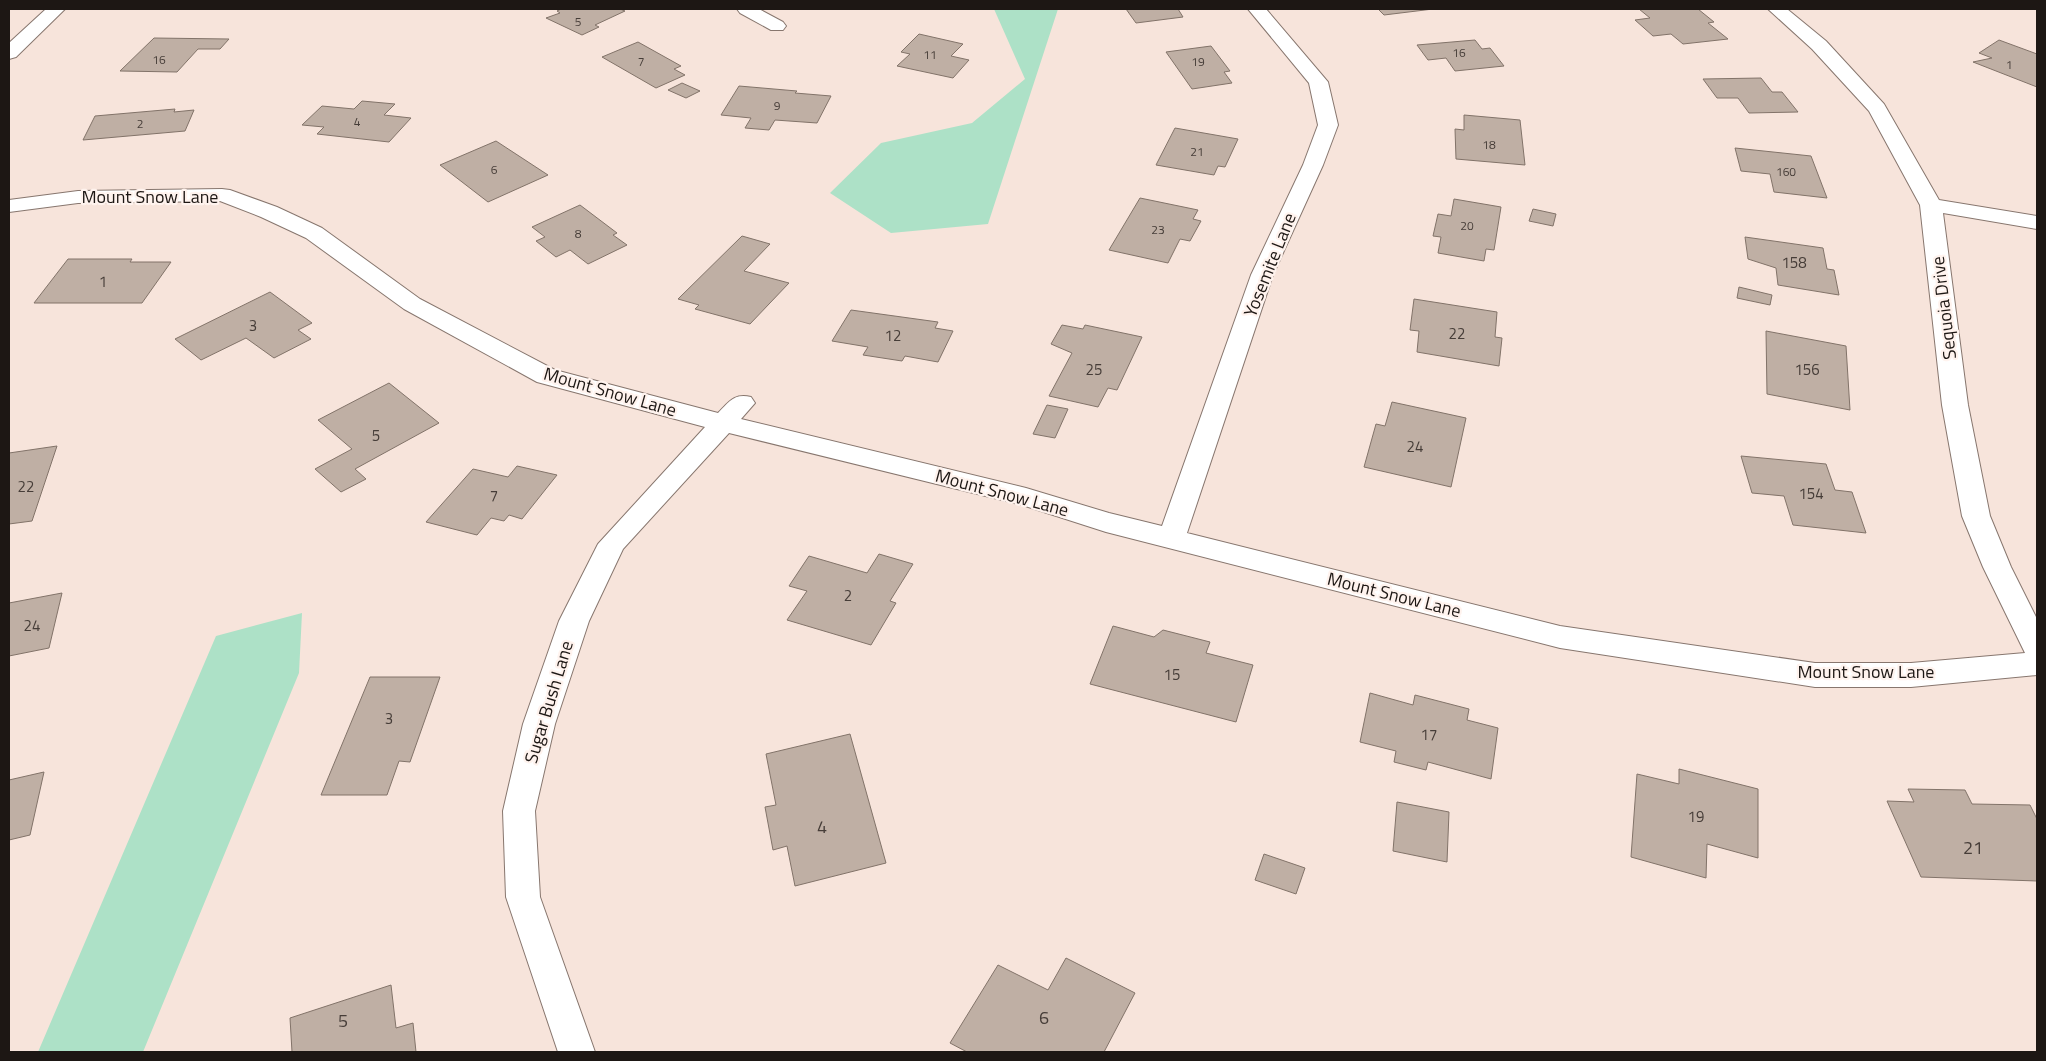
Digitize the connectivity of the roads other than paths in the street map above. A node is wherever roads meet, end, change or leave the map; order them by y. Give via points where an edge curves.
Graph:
1 (56, 9) edge
2 (746, 9) edge
3 (1258, 9) edge
4 (1777, 9) edge
5 (777, 26) dead end
6 (9, 54) edge
7 (1931, 205) junction
8 (9, 206) edge
9 (2037, 222) edge
10 (732, 413) junction
11 (1171, 538) junction
12 (2037, 648) edge
13 (2037, 664) edge
14 (576, 1052) edge

1 - 6 street
2 - 5 street
3 - 11 street, Yosemite Lane via 1318,82 1328,125 1262,275
4 - 7 street, Sequoia Drive via 1819,45 1877,108
7 - 9 street
7 - 12 street, Sequoia Drive via 1955,405 1976,516
8 - 10 street, Mount Snow Lane via 78,197 222,195 314,233 412,304 546,376
10 - 11 street, Mount Snow Lane
10 - 14 street, Sugar Bush Lane via 612,544 574,621 539,724 520,811 523,896
11 - 13 street, Mount Snow Lane via 1560,637 1688,658 1815,675 1911,675

